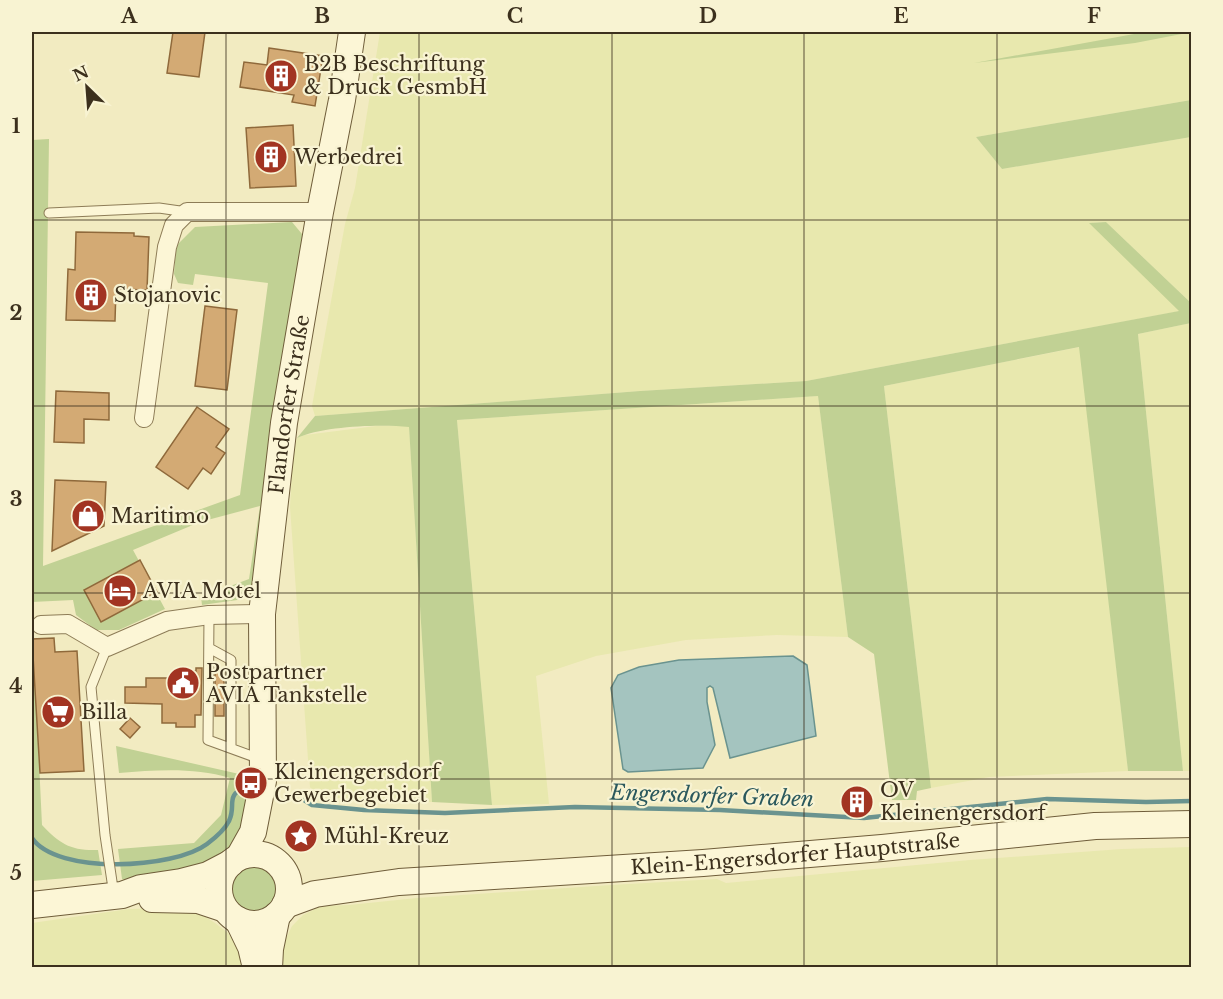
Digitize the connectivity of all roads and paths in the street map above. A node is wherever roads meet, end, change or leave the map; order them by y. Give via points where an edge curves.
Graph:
1 (352, 32) edge
2 (187, 212) junction
3 (320, 212) junction
4 (50, 213) dead end
5 (144, 418) dead end
6 (262, 614) junction
7 (209, 615) junction
8 (41, 626) dead end
9 (107, 647) junction
10 (208, 648) junction
11 (231, 748) junction
12 (263, 771) junction
13 (1191, 824) edge
14 (235, 860) junction
15 (281, 868) junction
16 (399, 882) junction
17 (116, 888) junction
18 (32, 905) edge
19 (281, 910) junction
20 (232, 915) junction
21 (256, 968) edge
22 (269, 968) edge

1 - 3 main road, Flandorfer Straße
2 - 3 street
2 - 4 lane via 159,208
2 - 5 street via 174,225 167,247
3 - 6 main road, Flandorfer Straße via 283,433
6 - 7 street
6 - 12 main road, Flandorfer Straße
7 - 9 street via 167,621
7 - 10 lane
8 - 9 street via 68,624
9 - 17 lane via 91,687 108,856
10 - 11 lane via 231,660
10 - 11 lane via 208,740
11 - 12 lane
12 - 14 main road, Flandorfer Straße via 253,832
12 - 15 main road, Flandorfer Straße via 271,840
13 - 16 main road, Klein-Engersdorfer Hauptstraße via 1095,826 715,862
14 - 15 main road via 260,855
14 - 17 main road via 195,879
14 - 20 main road via 222,874 220,883 220,896
15 - 16 main road via 312,877
15 - 19 main road via 288,885
16 - 19 main road via 323,892
17 - 18 main road
17 - 20 main road via 143,900 198,900
19 - 20 main road via 258,924
19 - 22 main road
20 - 21 main road via 251,947

